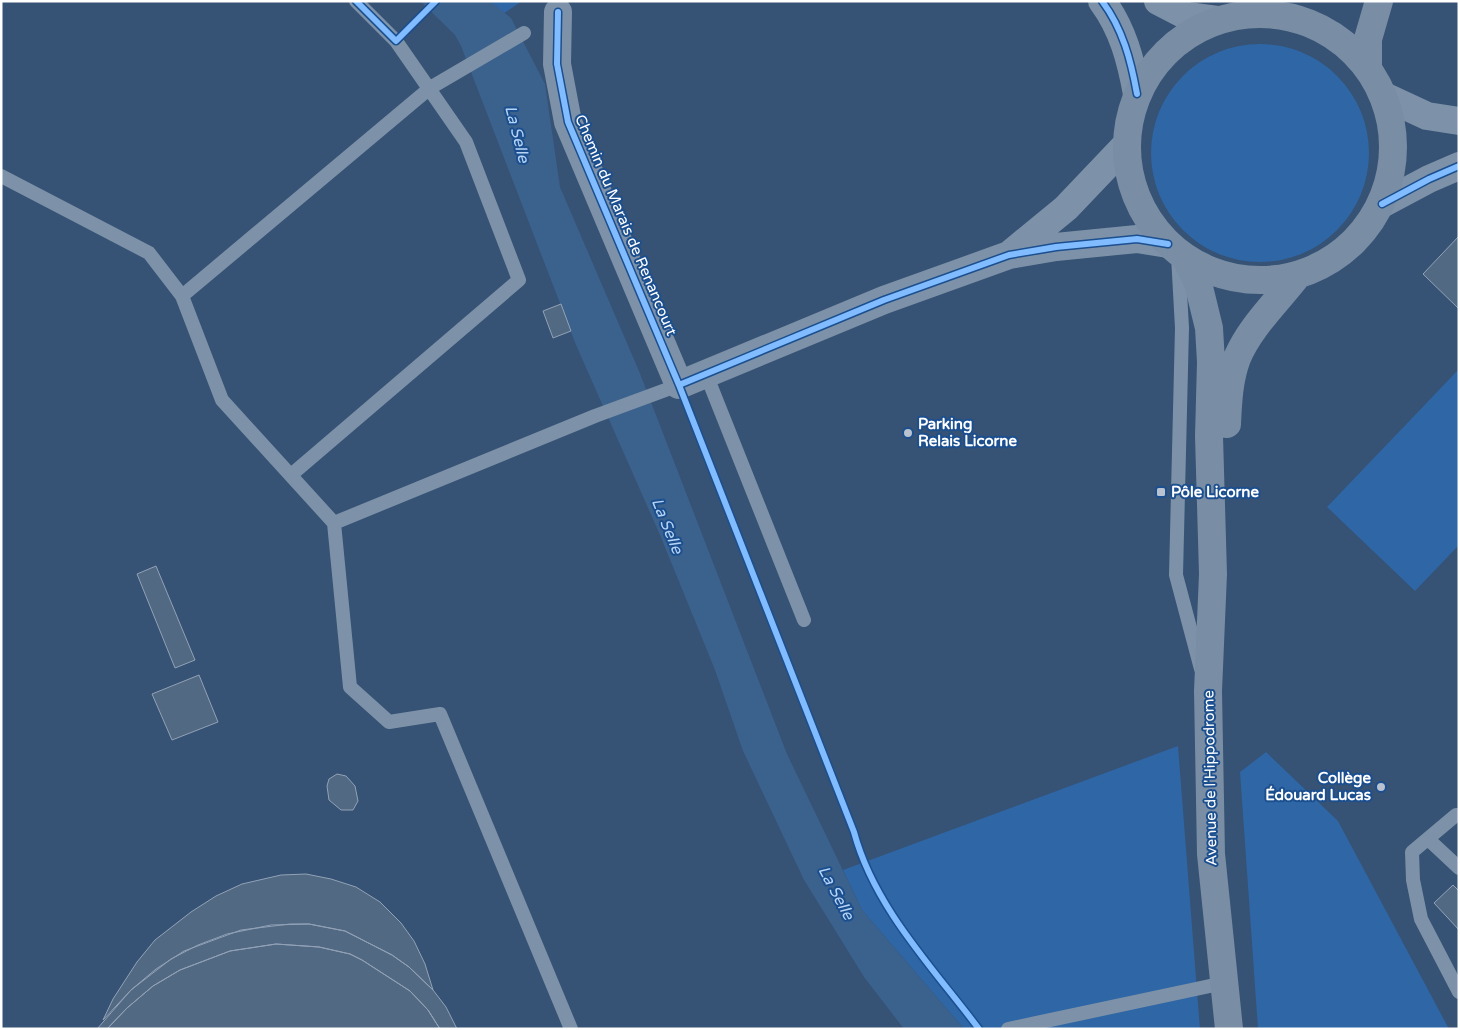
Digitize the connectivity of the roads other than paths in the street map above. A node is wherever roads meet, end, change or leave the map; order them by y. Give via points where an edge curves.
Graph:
1 (356, 1) edge
2 (1102, 1) edge
3 (1158, 1) edge
4 (1296, 1) edge
5 (1379, 1) edge
6 (558, 12) dead end
7 (1268, 14) junction
8 (1217, 20) junction
9 (524, 33) dead end
10 (1368, 68) junction
11 (430, 88) junction
12 (1137, 94) junction
13 (1384, 96) junction
14 (1459, 121) edge
15 (1126, 146) junction
16 (1459, 166) edge
17 (1, 176) edge
18 (1382, 204) junction
19 (1177, 252) junction
20 (1009, 255) junction
21 (1298, 276) junction
22 (182, 296) junction
23 (706, 374) junction
24 (668, 389) junction
25 (291, 475) junction
26 (334, 523) junction
27 (1213, 526) junction
28 (804, 620) dead end
29 (1208, 691) junction
30 (1456, 815) dead end
31 (1428, 839) junction
32 (1459, 868) edge
33 (1224, 983) junction
34 (1459, 992) edge
35 (570, 1029) edge
36 (1008, 1029) edge
37 (1229, 1029) edge

1 - 11 lane via 396,41
2 - 12 street via 1114,18 1132,62
3 - 8 street via 1187,16
4 - 7 main road
5 - 10 main road via 1368,39
6 - 24 street, Chemin du Marais de Renancourt via 557,64 568,122
7 - 8 main road via 1242,14
7 - 10 main road via 1315,26 1340,40
8 - 12 main road via 1192,32 1169,49
9 - 11 lane
10 - 13 main road
11 - 22 lane
11 - 25 lane via 466,142 519,280
12 - 15 main road
13 - 14 street via 1427,116
13 - 18 main road via 1393,132 1392,168
15 - 19 main road via 1129,173 1137,199 1150,223
15 - 20 street via 1066,208
16 - 18 street via 1429,178
17 - 22 lane via 149,253
18 - 21 main road via 1367,228 1347,249 1324,265
19 - 20 street via 1137,239
19 - 21 main road via 1212,272 1240,280 1269,281
19 - 27 main road, Avenue de l'Hippodrome via 1198,283 1208,328
19 - 29 lane via 1182,328 1176,575
20 - 23 street via 884,300
21 - 27 main road, Avenue de l'Hippodrome via 1256,327 1237,358 1229,387 1226,439
22 - 25 lane via 222,400
23 - 24 street
23 - 28 lane
24 - 26 lane
25 - 26 lane
26 - 35 lane via 350,686 389,722 440,714
27 - 29 main road, Avenue de l'Hippodrome
29 - 33 main road, Avenue de l'Hippodrome via 1211,854
30 - 31 lane
31 - 32 lane
31 - 34 lane via 1412,852 1413,880 1421,919
33 - 36 lane
33 - 37 main road, Avenue de l'Hippodrome

